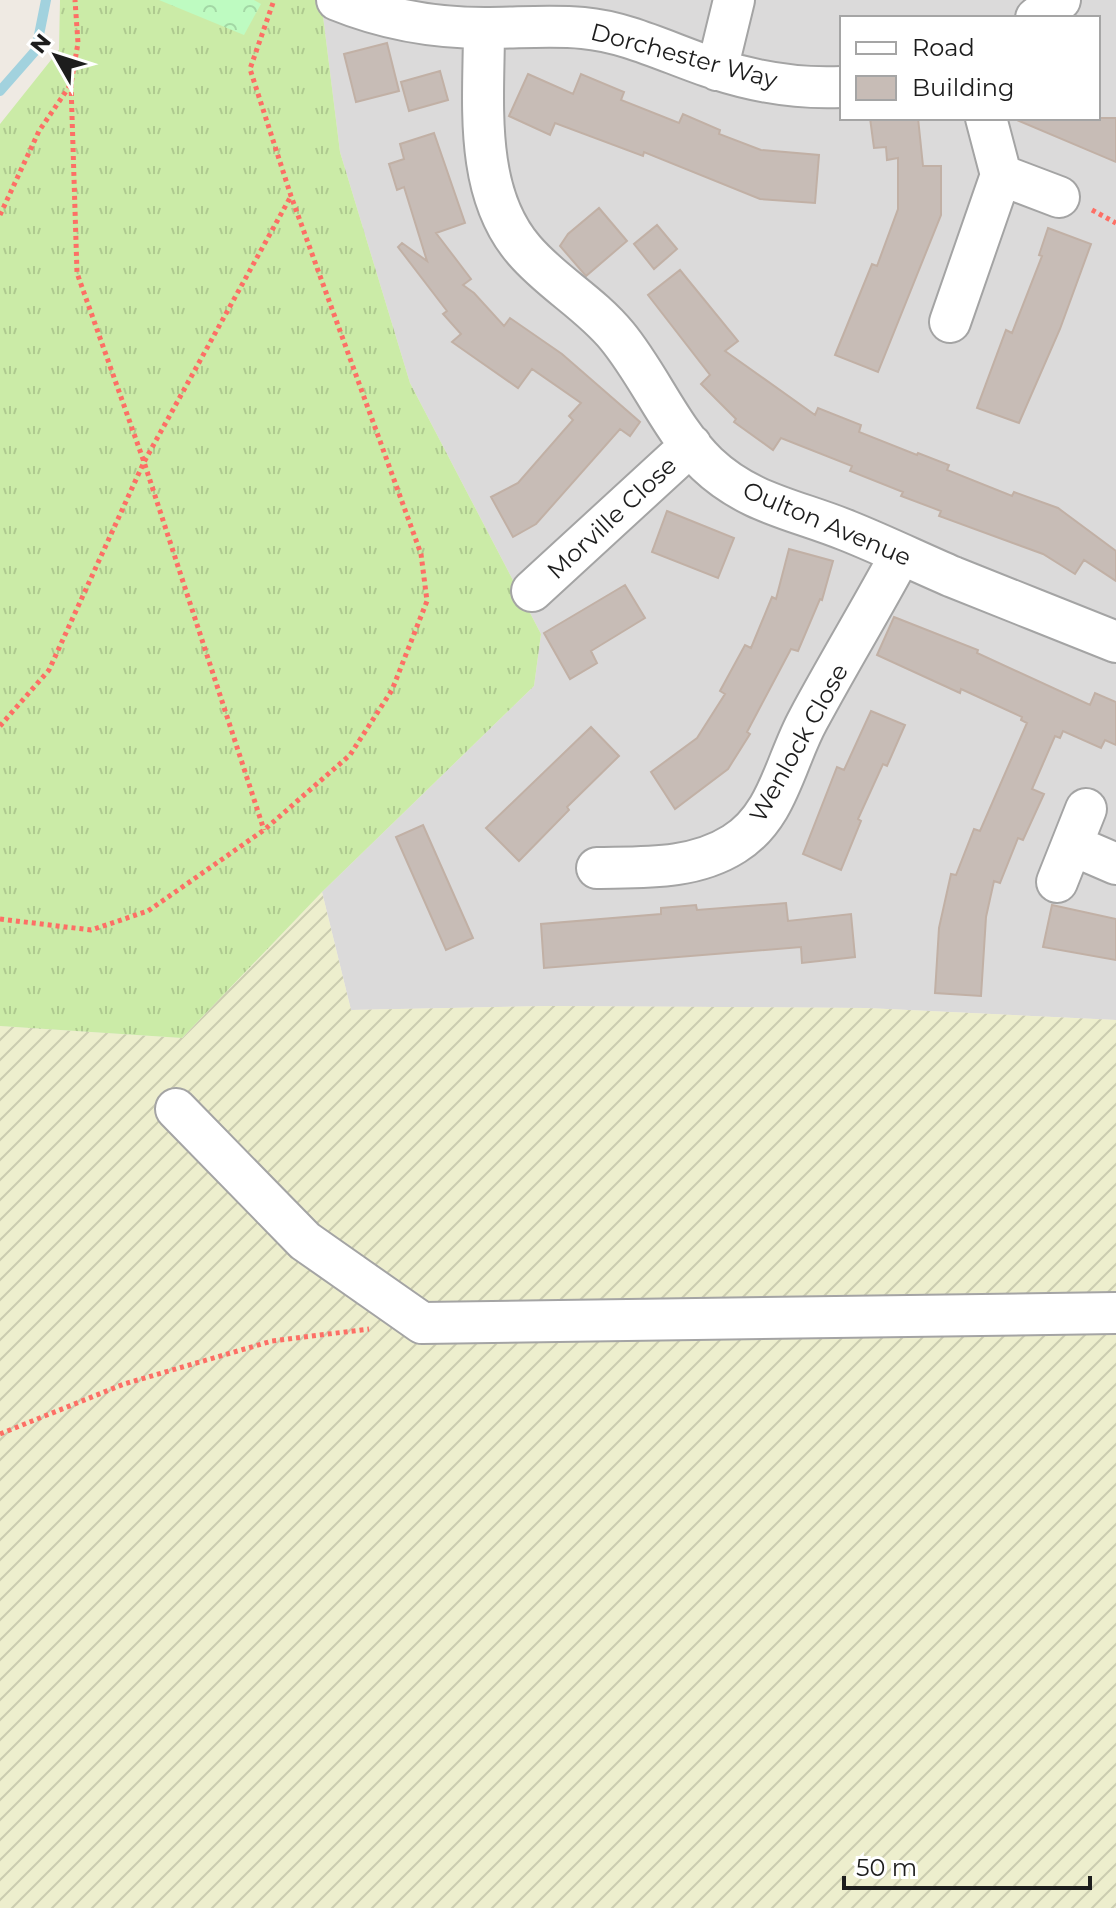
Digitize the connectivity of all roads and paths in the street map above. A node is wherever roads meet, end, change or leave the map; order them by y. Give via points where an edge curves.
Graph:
1 (75, 0) edge
2 (274, 0) edge
3 (337, 0) edge
4 (734, 0) edge
5 (1060, 0) edge
6 (1039, 16) edge
7 (484, 28) junction
8 (717, 70) junction
9 (71, 84) junction
10 (840, 87) edge
11 (987, 120) edge
12 (1001, 175) junction
13 (291, 196) junction
14 (1059, 197) dead end
15 (0, 215) edge
16 (950, 322) dead end
17 (691, 445) junction
18 (144, 462) junction
19 (901, 554) junction
20 (532, 591) dead end
21 (1116, 642) edge
22 (0, 726) edge
23 (264, 830) junction
24 (1116, 864) edge
25 (597, 868) dead end
26 (1057, 882) dead end
27 (0, 919) edge
28 (176, 1109) dead end
29 (1116, 1313) edge
30 (422, 1323) junction
31 (0, 1434) edge

1 - 9 path via 78,43
2 - 13 path via 250,69
3 - 7 street, Dorchester Way via 394,20
4 - 8 street
5 - 6 street
7 - 8 street, Dorchester Way via 585,28
7 - 17 street, Oulton Avenue via 484,125 491,182 502,214 522,248 615,333
8 - 10 street, Dorchester Way via 763,81
9 - 15 path via 39,131
9 - 18 path via 77,273
11 - 12 street
12 - 14 street
12 - 16 street
13 - 18 path
13 - 23 path via 416,541 427,601 392,690 350,755
17 - 19 street, Oulton Avenue via 718,473 760,501
17 - 20 street, Morville Close
18 - 22 path via 49,670
18 - 23 path
19 - 21 street, Oulton Avenue
19 - 25 street, Wenlock Close via 808,719 775,798 751,830 714,855 694,861
23 - 27 path via 148,911 91,930
24 - 26 street via 1079,827
28 - 30 street via 305,1241
29 - 30 street
30 - 31 path via 272,1341 124,1384

